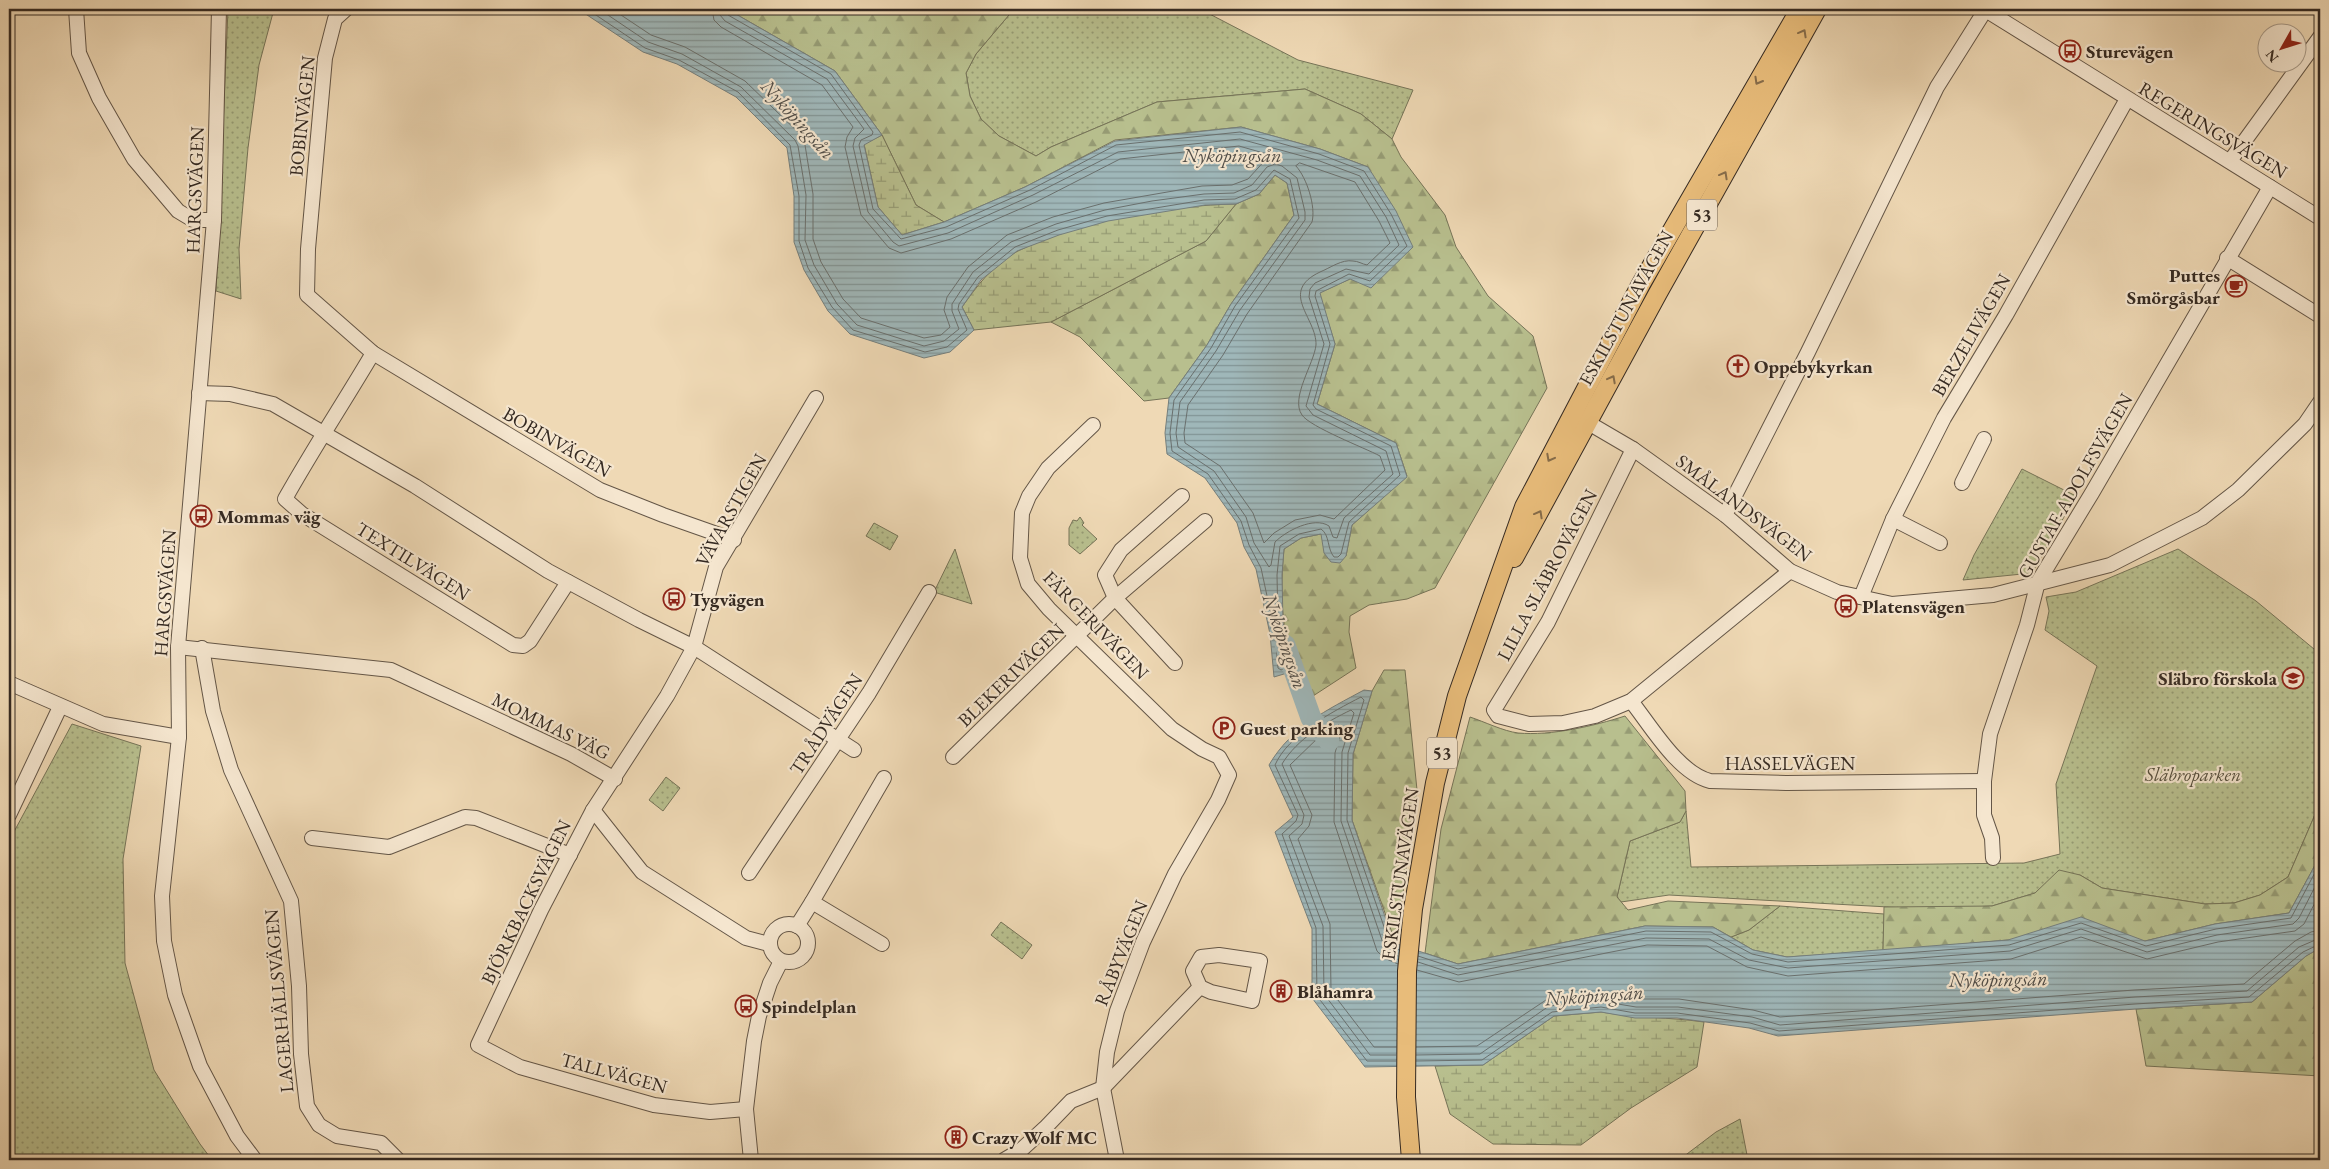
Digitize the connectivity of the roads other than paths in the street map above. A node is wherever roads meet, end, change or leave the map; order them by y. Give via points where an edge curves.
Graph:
1 (76, 9) edge
2 (219, 9) edge
3 (346, 9) edge
4 (1800, 9) edge
5 (1817, 9) edge
6 (1985, 9) edge
7 (2320, 38) edge
8 (2127, 100) junction
9 (2230, 162) junction
10 (2270, 187) junction
11 (2320, 218) edge
12 (214, 220) junction
13 (2227, 258) junction
14 (2320, 316) edge
15 (373, 353) junction
16 (199, 393) junction
17 (816, 398) dead end
18 (2320, 402) edge
19 (1581, 418) junction
20 (1093, 425) dead end
21 (323, 432) junction
22 (1984, 440) dead end
23 (1633, 449) junction
24 (1962, 483) dead end
25 (1182, 496) dead end
26 (1725, 515) junction
27 (1893, 519) junction
28 (1204, 521) dead end
29 (734, 540) junction
30 (1940, 544) dead end
31 (1790, 571) junction
32 (568, 582) junction
33 (2038, 582) junction
34 (929, 592) dead end
35 (1861, 597) junction
36 (1115, 598) junction
37 (1078, 636) junction
38 (178, 647) junction
39 (694, 647) junction
40 (202, 648) junction
41 (1175, 663) dead end
42 (9, 683) edge
43 (1631, 701) junction
44 (60, 707) junction
45 (179, 738) junction
46 (838, 739) junction
47 (854, 750) dead end
48 (953, 757) dead end
49 (1229, 775) joint
50 (884, 778) dead end
51 (615, 780) junction
52 (1984, 781) junction
53 (593, 810) junction
54 (9, 815) edge
55 (312, 838) dead end
56 (570, 855) junction
57 (1993, 858) dead end
58 (749, 873) dead end
59 (812, 902) junction
60 (798, 926) junction
61 (769, 944) junction
62 (882, 944) dead end
63 (781, 961) junction
64 (1200, 987) junction
65 (478, 1045) joint
66 (1103, 1088) junction
67 (746, 1109) junction
68 (254, 1160) edge
69 (398, 1160) edge
70 (751, 1160) edge
71 (1004, 1160) edge
72 (1117, 1160) edge
73 (1411, 1160) edge

1 - 12 street via 79,53 99,98 134,159 178,210 193,220
2 - 12 street, HARGSVÄGEN
3 - 15 street, BOBINVÄGEN via 335,19 325,58 307,295
4 -> 19 main road, ESKILSTUNAVÄGEN / 53 via 1641,284
19 -> 5 main road, ESKILSTUNAVÄGEN / 53 via 1658,293
6 - 8 street, REGERINGSVÄGEN
6 - 26 street via 1937,87
7 - 9 street
8 - 9 street, REGERINGSVÄGEN
8 - 27 street, BERZELIVÄGEN via 1944,418
9 - 10 street, REGERINGSVÄGEN
10 - 11 street, REGERINGSVÄGEN
10 - 13 street, GUSTAF-ADOLFSVÄGEN
12 - 16 street, HARGSVÄGEN
13 - 14 street
13 - 33 street, GUSTAF-ADOLFSVÄGEN
15 - 21 street
15 - 29 street, BOBINVÄGEN via 600,490
16 - 21 street via 230,394 273,404
16 - 38 street, HARGSVÄGEN
17 - 29 street, VÄVARSTIGEN
18 - 33 street, SMÅLANDSVÄGEN via 2305,424 2275,456 2202,518 2110,564
19 - 23 street, SMÅLANDSVÄGEN
19 - 73 main road, ESKILSTUNAVÄGEN / 53 via 1524,507 1457,696 1435,783 1413,909 1407,971 1406,1098
20 - 37 street, FÄRGERIVÄGEN via 1048,468 1022,513 1020,558 1028,584
21 - 32 street
21 - 32 street, TEXTILVÄGEN via 286,499 302,514 513,645 523,646 530,641
22 - 24 street
23 - 26 street, SMÅLANDSVÄGEN
23 - 43 street, LILLA SLÄBROVÄGEN via 1548,622 1494,710 1498,716 1529,724 1563,723 1594,716
25 - 36 street via 1121,550 1105,575
26 - 31 street, SMÅLANDSVÄGEN
27 - 30 street
27 - 35 street, BERZELIVÄGEN
28 - 36 street, BLEKERIVÄGEN
29 - 39 street, VÄVARSTIGEN via 716,567
31 - 35 street, SMÅLANDSVÄGEN via 1837,592
31 - 43 street
32 - 39 street
33 - 35 street, SMÅLANDSVÄGEN via 1993,596 1959,600 1892,604
33 - 52 street, GUSTAF-ADOLFSVÄGEN via 1990,734
34 - 46 street, TRÅDVÄGEN
36 - 37 street, BLEKERIVÄGEN
36 - 41 street
37 - 48 street, BLEKERIVÄGEN
37 - 49 street, FÄRGERIVÄGEN via 1172,730 1219,757
38 - 40 street, MOMMAS VÄG
38 - 45 street, HARGSVÄGEN
39 - 46 street
39 - 51 street
40 - 51 street, MOMMAS VÄG via 391,670 571,754
40 - 69 street, LAGERHÄLLSVÄGEN via 213,711 232,770 291,901 307,1106 319,1124 337,1136 381,1143
42 - 44 street
43 - 52 street, HASSELVÄGEN via 1690,772 1710,781
44 - 45 street via 103,724
44 - 54 street
45 - 68 street, HARGSVÄGEN via 162,896 164,941 175,995 200,1066 236,1136
46 - 47 street
46 - 58 street, TRÅDVÄGEN
49 - 66 street, RÅBYVÄGEN via 1175,874 1143,942 1117,1011 1107,1052
50 - 59 street
51 - 53 street, BJÖRKBACKSVÄGEN
52 - 57 street, GUSTAF-ADOLFSVÄGEN via 1984,814 1992,838
53 - 56 street, BJÖRKBACKSVÄGEN
53 - 61 street via 642,872 746,938
55 - 56 street via 389,847 465,817 476,818
56 - 65 street, BJÖRKBACKSVÄGEN
59 - 60 street
59 - 62 street
60 - 61 street via 786,924 776,929
60 - 63 street via 807,936 808,949 794,962
61 - 63 street
63 - 67 street via 759,1016
64 - 64 street via 1252,1001 1260,962 1219,954 1201,957 1193,971
64 - 66 street
65 - 67 street, TALLVÄGEN via 520,1067 654,1105 710,1112
66 - 71 street via 1070,1101 1021,1150
66 - 72 street, RÅBYVÄGEN
67 - 70 street

